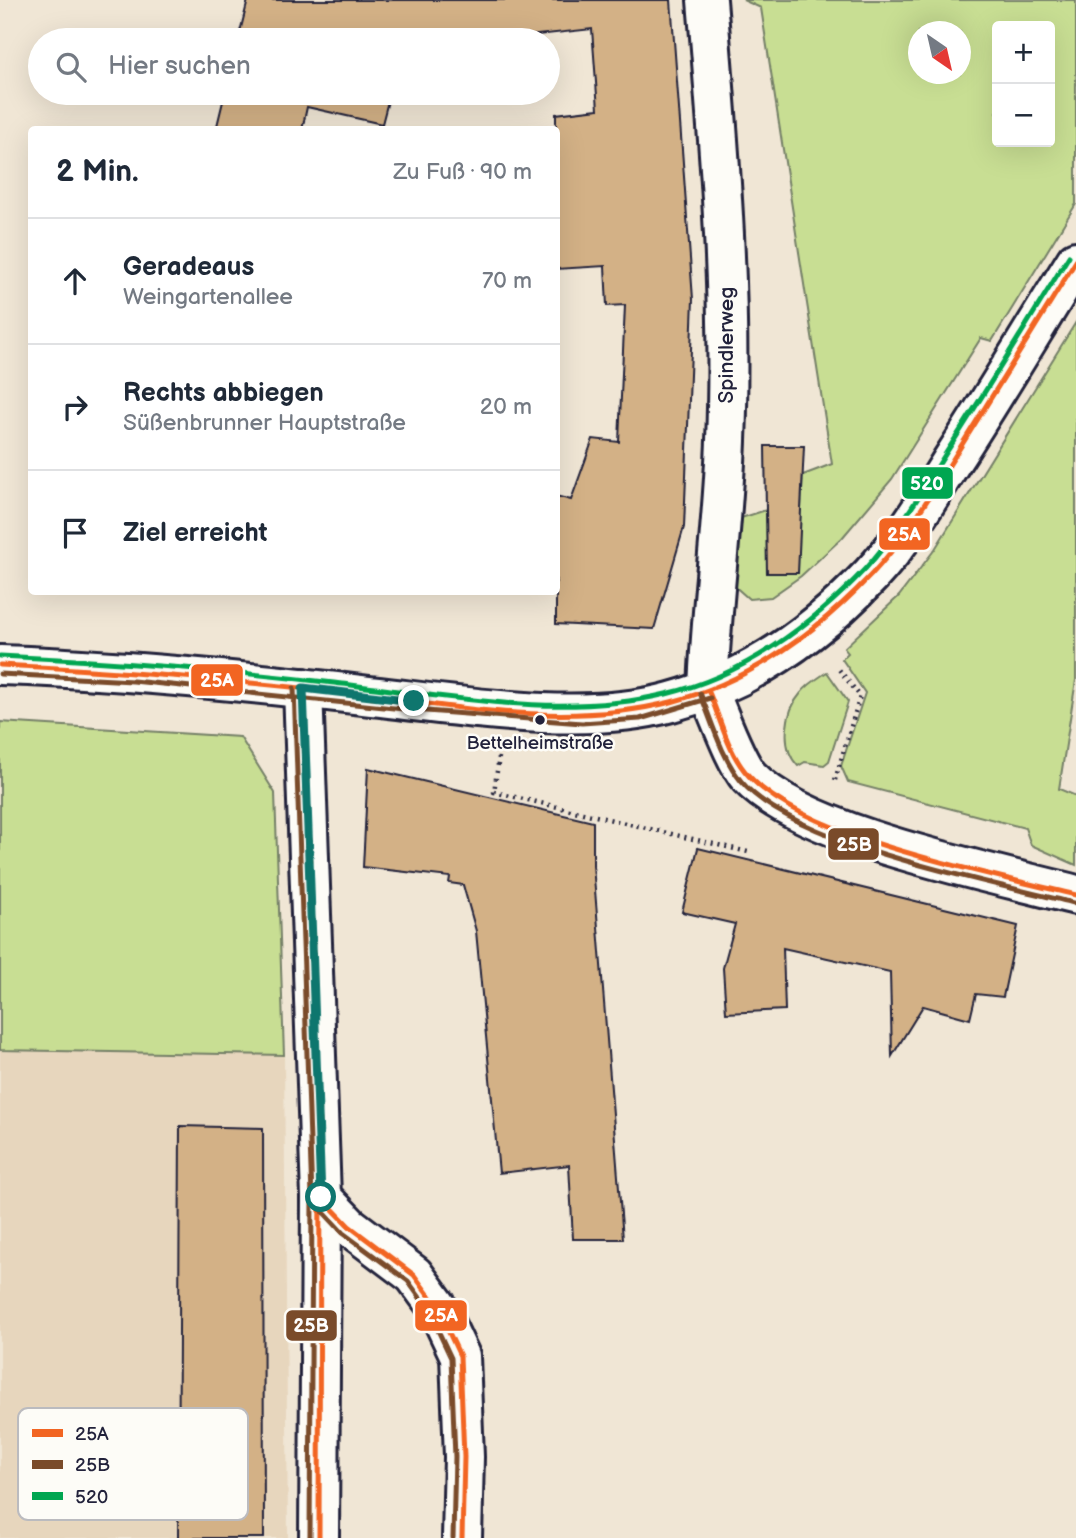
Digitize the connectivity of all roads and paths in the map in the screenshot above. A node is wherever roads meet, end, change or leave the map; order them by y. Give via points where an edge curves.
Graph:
1 (707, 0) edge
2 (1076, 261) edge
3 (0, 665) edge
4 (836, 666) dead end
5 (303, 688) junction
6 (708, 690) junction
7 (499, 757) dead end
8 (833, 788) dead end
9 (748, 852) dead end
10 (1076, 895) edge
11 (321, 1197) junction
12 (319, 1538) edge
13 (462, 1538) edge

1 - 6 street, Spindlerweg via 726,222 726,441
2 - 6 street via 919,512 873,573 795,642 740,677
3 - 5 street
4 - 8 path via 860,696
5 - 6 street via 601,714 660,705
5 - 11 street
6 - 10 street via 746,774 770,797 849,831
7 - 9 path via 494,792
11 - 12 street
11 - 13 street via 349,1226 414,1275 436,1305 460,1356

